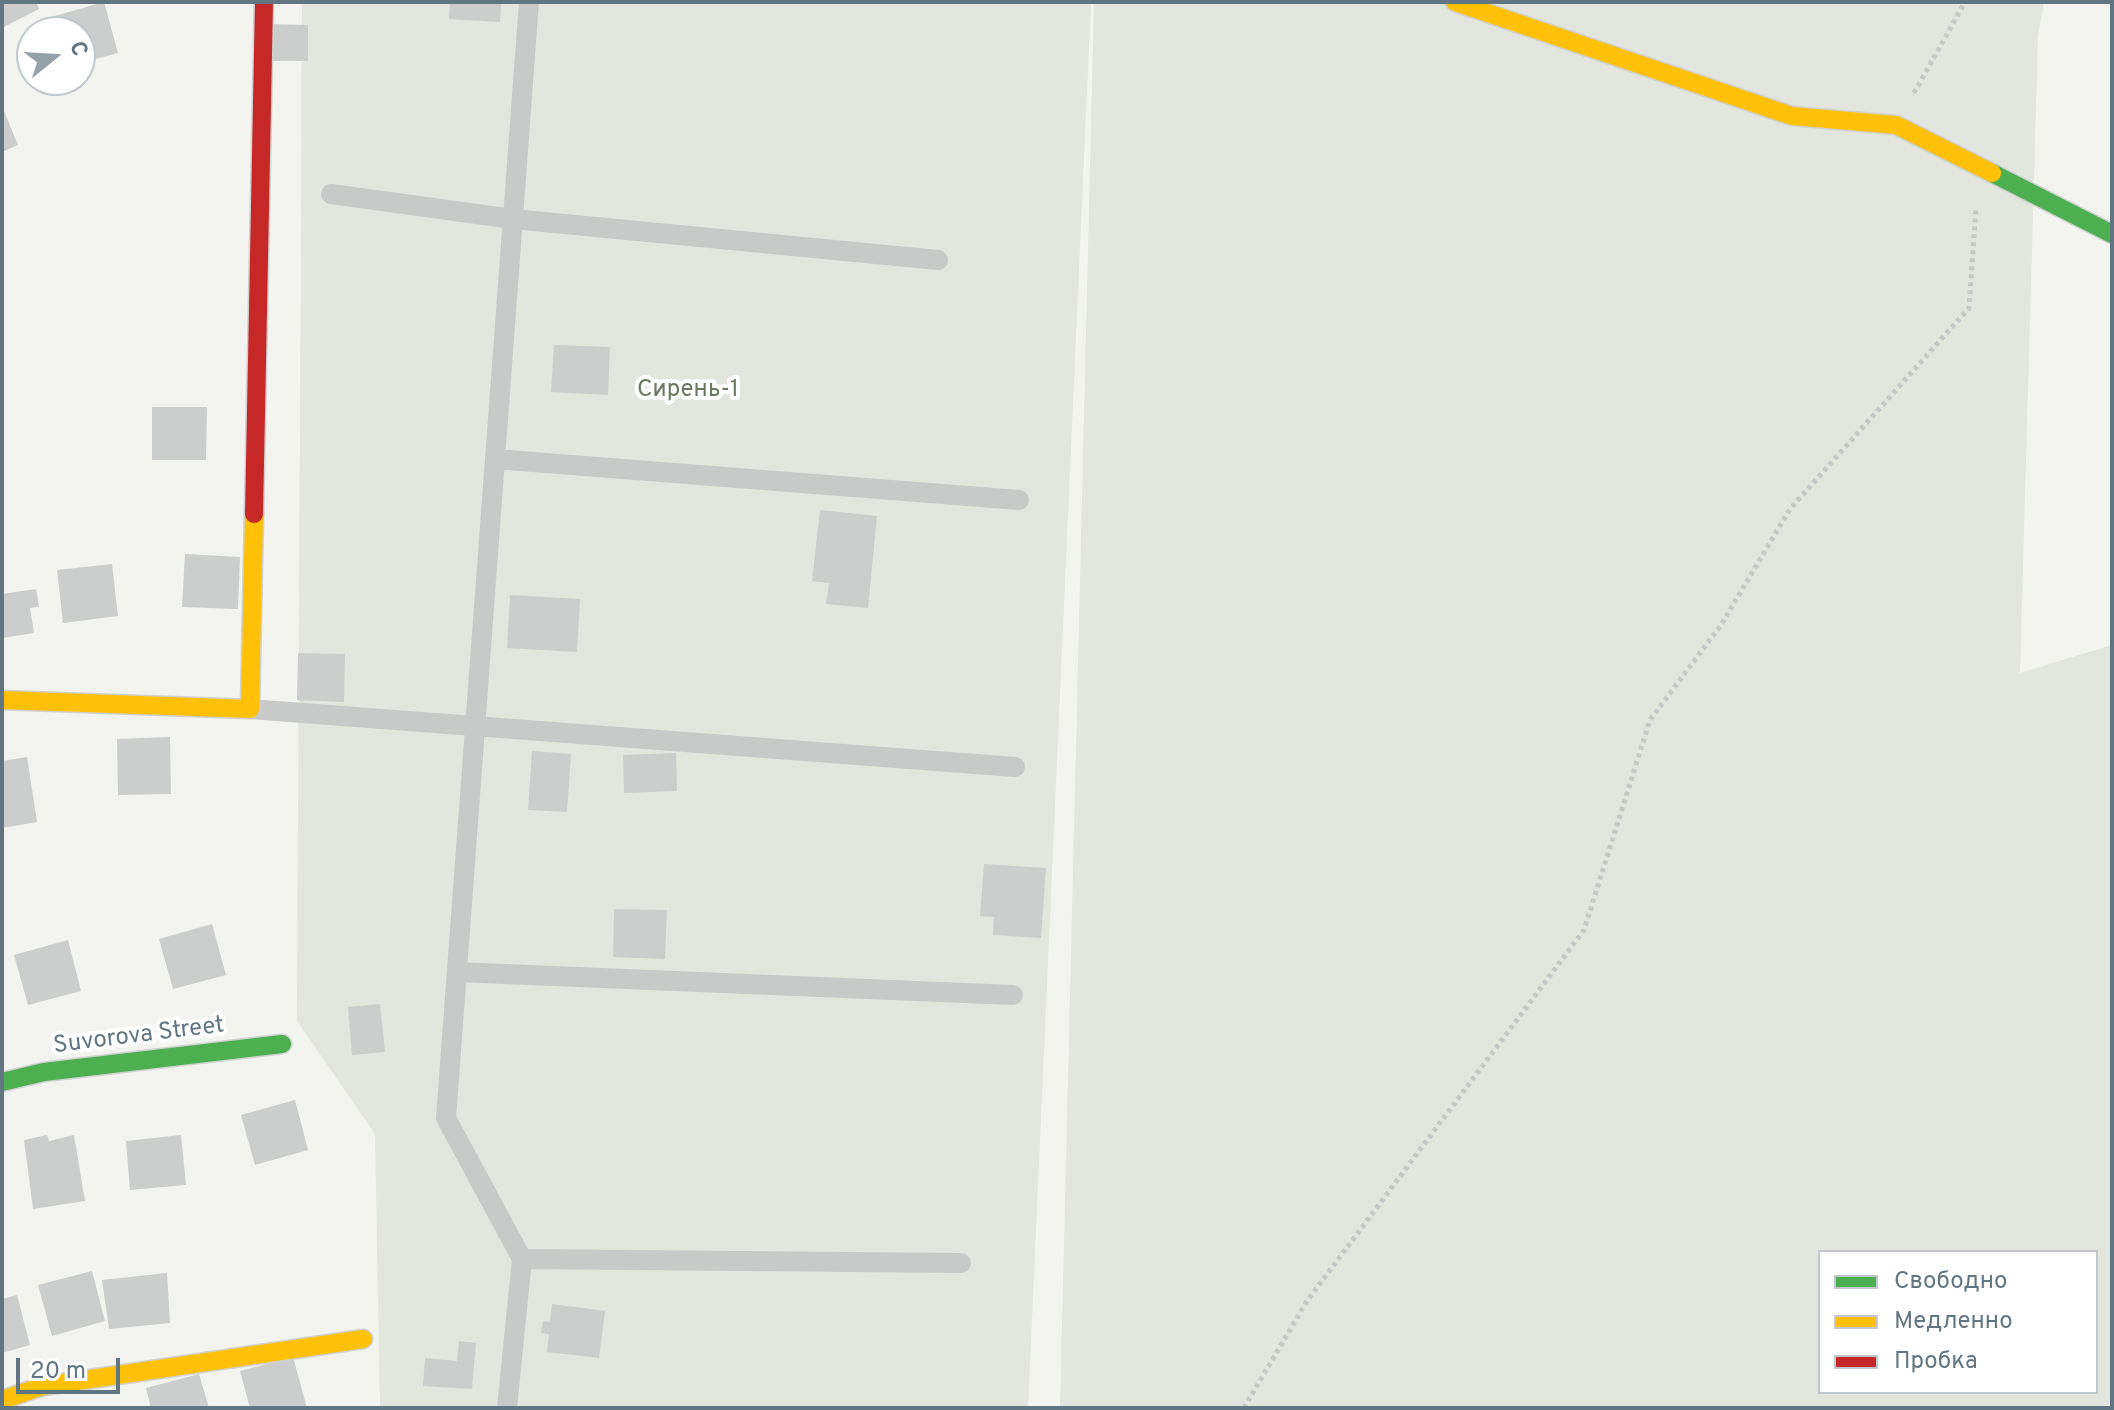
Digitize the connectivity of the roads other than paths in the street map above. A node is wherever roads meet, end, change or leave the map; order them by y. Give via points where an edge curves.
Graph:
1 (264, 2) edge
2 (529, 2) edge
3 (1455, 2) edge
4 (331, 194) dead end
5 (513, 219) junction
6 (2112, 234) edge
7 (938, 260) dead end
8 (495, 459) junction
9 (1019, 500) dead end
10 (2, 700) edge
11 (250, 709) junction
12 (476, 725) junction
13 (1015, 767) dead end
14 (457, 972) junction
15 (1013, 995) dead end
16 (282, 1044) dead end
17 (2, 1082) edge
18 (522, 1259) junction
19 (961, 1263) dead end
20 (363, 1339) dead end
21 (2, 1400) edge
22 (507, 1408) edge

1 - 11 street
2 - 5 lane
3 - 6 street via 1792,116 1896,125
4 - 5 lane
5 - 7 lane
5 - 8 lane
8 - 9 lane
8 - 12 lane
10 - 11 street
11 - 12 lane
12 - 13 lane
12 - 14 lane
14 - 15 lane
14 - 18 lane via 446,1118
16 - 17 street, Suvorova Street via 44,1072
18 - 19 lane
18 - 22 lane
20 - 21 street via 43,1386

